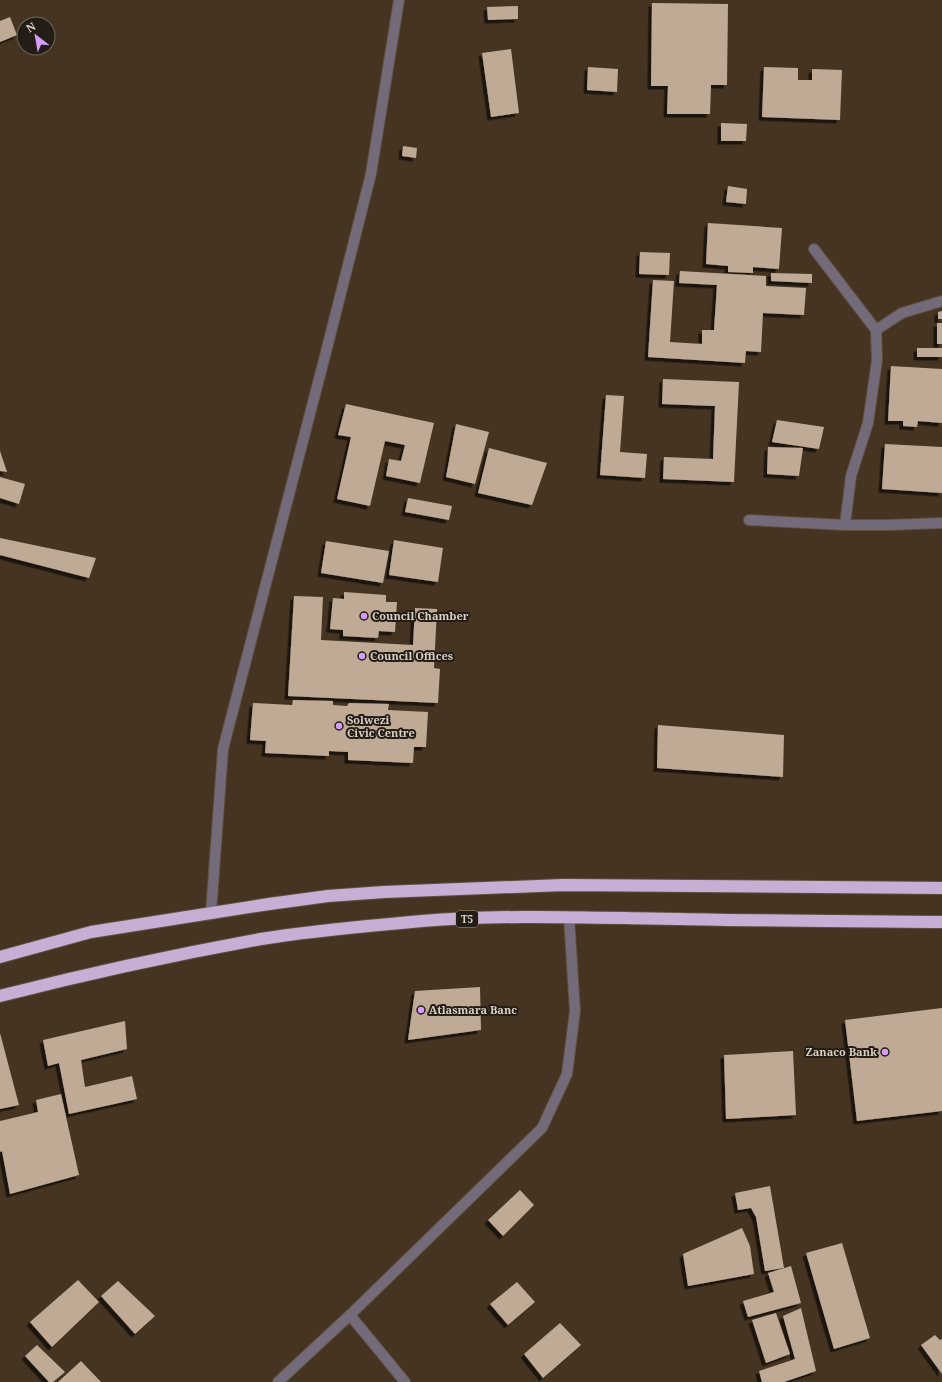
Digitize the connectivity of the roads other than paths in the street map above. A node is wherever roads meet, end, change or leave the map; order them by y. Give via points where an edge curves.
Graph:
1 (398, 0) edge
2 (814, 249) dead end
3 (942, 301) edge
4 (876, 330) junction
5 (748, 520) dead end
6 (942, 523) edge
7 (845, 524) junction
8 (942, 888) edge
9 (211, 912) junction
10 (569, 917) junction
11 (942, 922) edge
12 (0, 957) edge
13 (0, 996) edge
14 (350, 1315) junction
15 (278, 1382) edge
16 (405, 1382) edge

1 - 9 street via 371,174 223,749
2 - 4 street
3 - 4 street via 902,313
4 - 7 street via 877,360 868,423 851,476
5 - 7 street
6 - 7 street
8 - 9 highway via 555,886 328,896
9 - 12 highway via 91,932
10 - 11 highway, T5
10 - 13 highway, T5 via 431,921 262,939 90,973
10 - 14 street via 575,1011 570,1051 567,1074 542,1128
14 - 15 street
14 - 16 street

